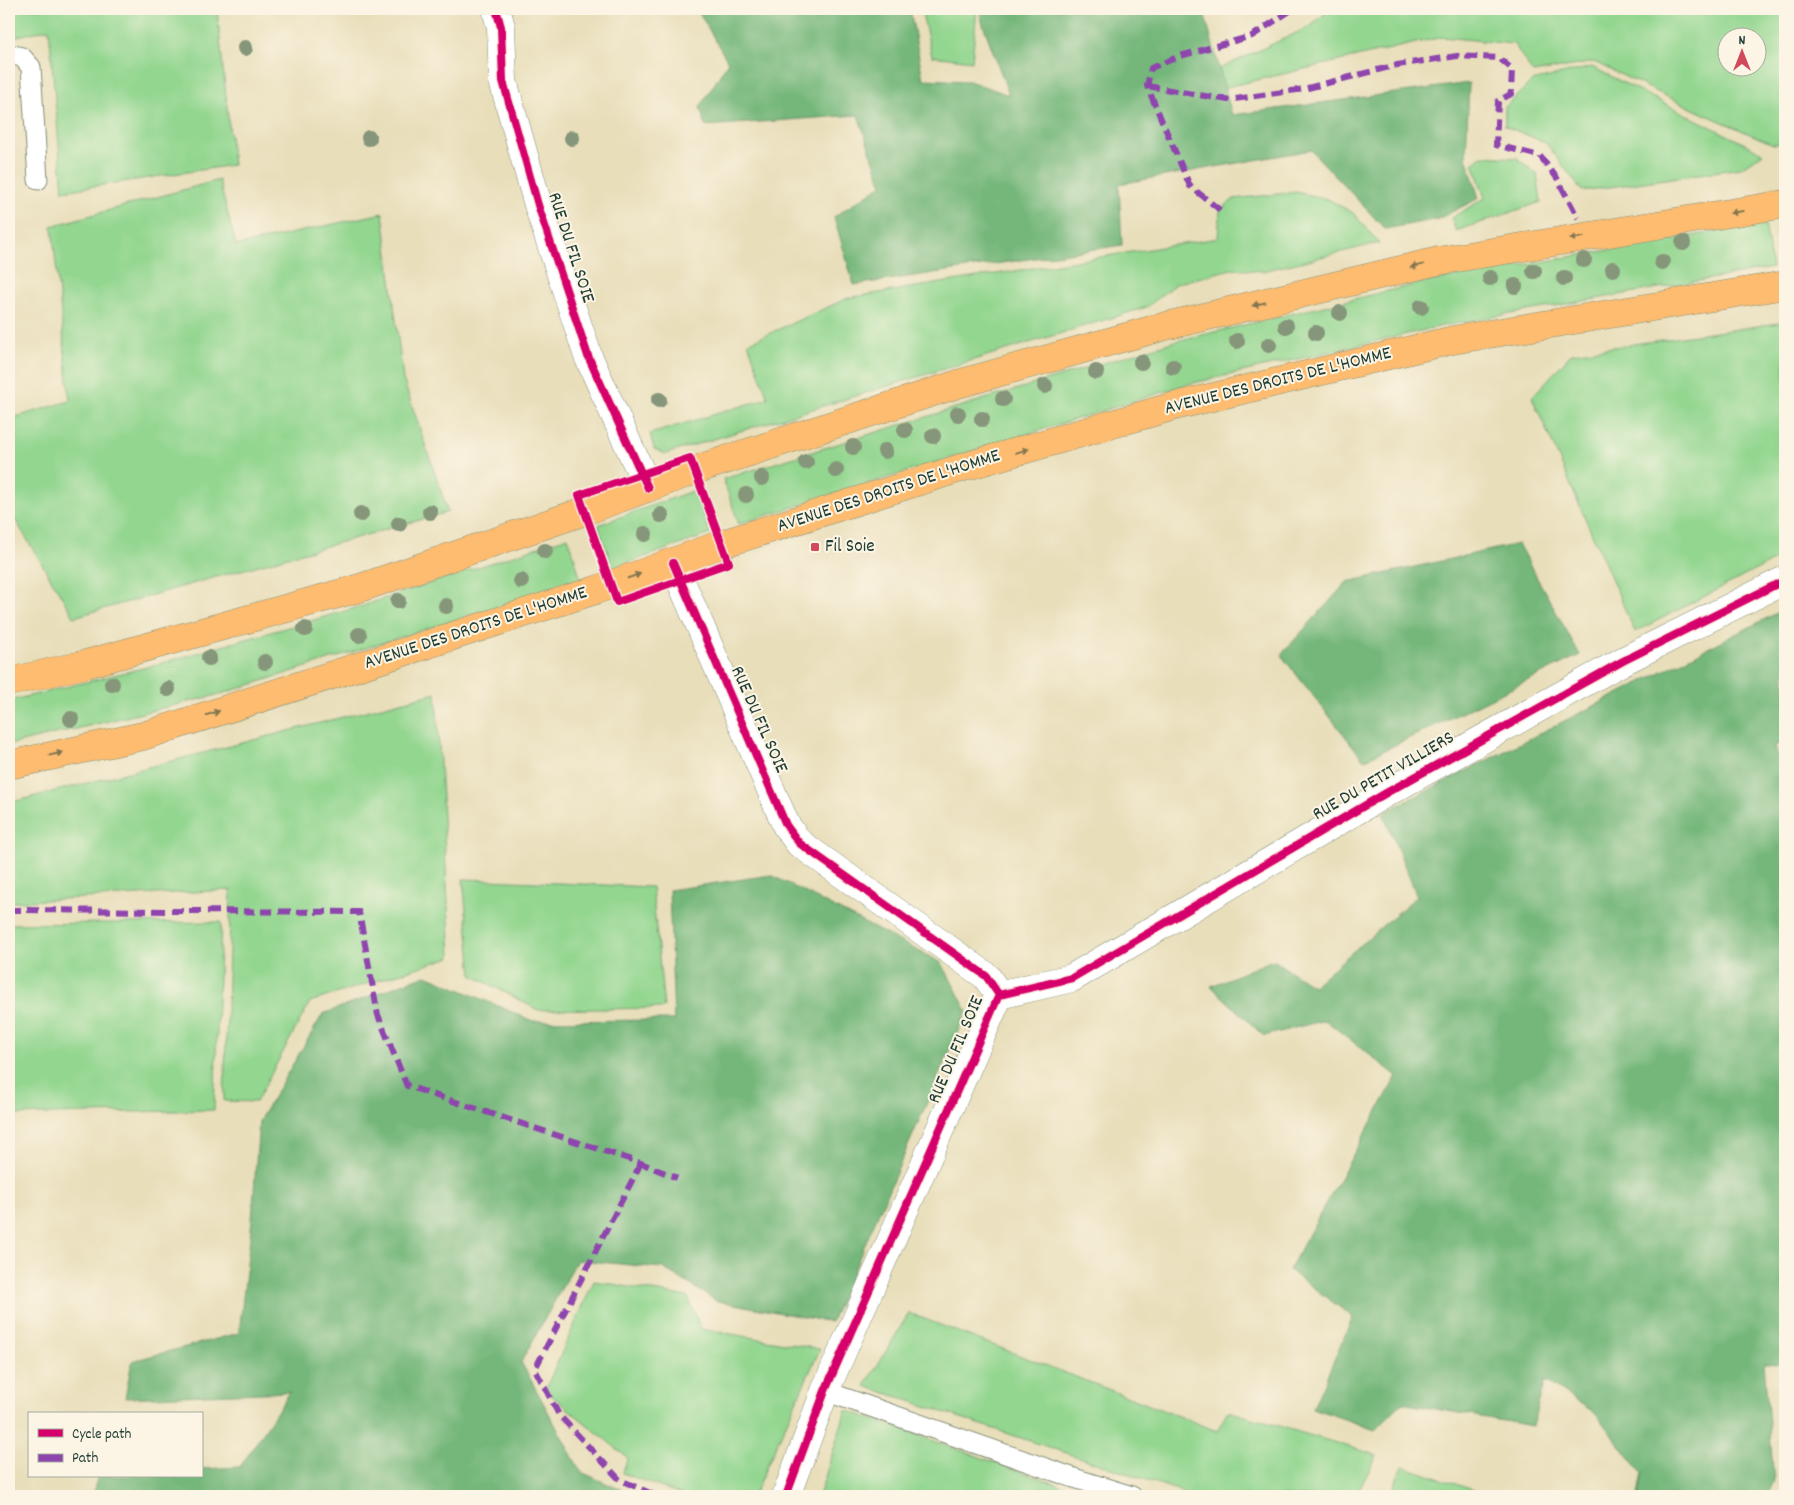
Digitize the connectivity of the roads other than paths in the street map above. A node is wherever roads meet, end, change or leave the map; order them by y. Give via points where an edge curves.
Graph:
1 (496, 9) edge
2 (9, 54) edge
3 (38, 180) dead end
4 (1785, 204) edge
5 (1785, 285) edge
6 (648, 488) junction
7 (673, 563) junction
8 (1785, 580) edge
9 (9, 682) edge
10 (9, 765) edge
11 (999, 995) junction
12 (826, 1391) junction
13 (786, 1496) edge
14 (1132, 1496) edge

1 - 6 street, RUE DU FIL SOIE via 501,27 503,81 538,205 588,356
2 - 3 lane via 22,57 31,67
4 -> 6 main road via 1438,260 1171,325 958,384
7 -> 5 main road, AVENUE DES DROITS DE L'HOMME via 722,544 967,466 1171,407 1453,340
6 - 9 main road via 360,588 86,664
10 -> 7 main road, AVENUE DES DROITS DE L'HOMME via 143,736
7 - 11 street, RUE DU FIL SOIE via 786,825 798,843 986,976
8 - 11 street, RUE DU PETIT VILLIERS via 1623,661 1386,793 1072,978
11 - 12 street, RUE DU FIL SOIE
12 - 13 street, RUE DU FIL SOIE
12 - 14 lane

